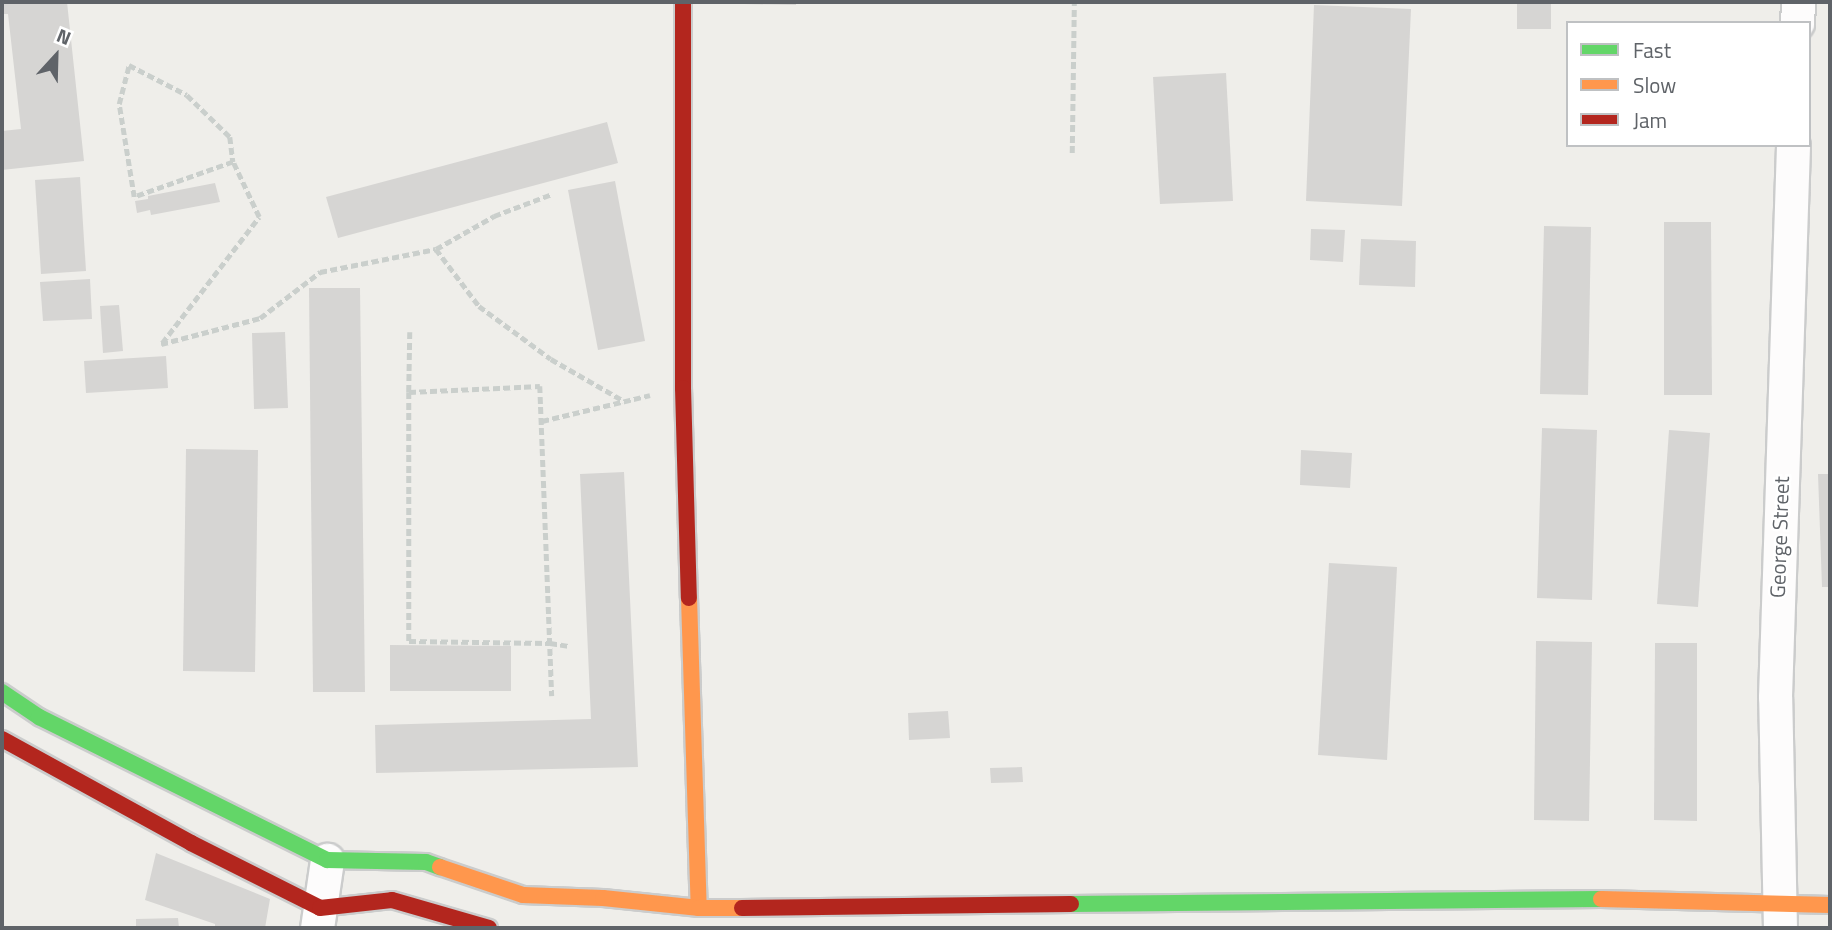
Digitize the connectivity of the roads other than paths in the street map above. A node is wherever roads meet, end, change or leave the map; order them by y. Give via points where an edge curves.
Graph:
1 (683, 2) edge
2 (1798, 2) edge
3 (1797, 21) edge
4 (1793, 147) edge
5 (2, 691) edge
6 (2, 739) edge
7 (327, 860) junction
8 (1830, 905) edge
9 (699, 908) junction
10 (1779, 916) edge
11 (318, 918) edge
12 (489, 928) edge

1 - 9 street via 683,387
2 - 3 street
4 - 10 street, George Street via 1775,697
5 - 7 street via 39,717
6 - 11 street
7 - 9 street via 426,862 523,895
7 - 11 street
8 - 10 street
9 - 10 street via 1642,899
11 - 12 street via 392,900

